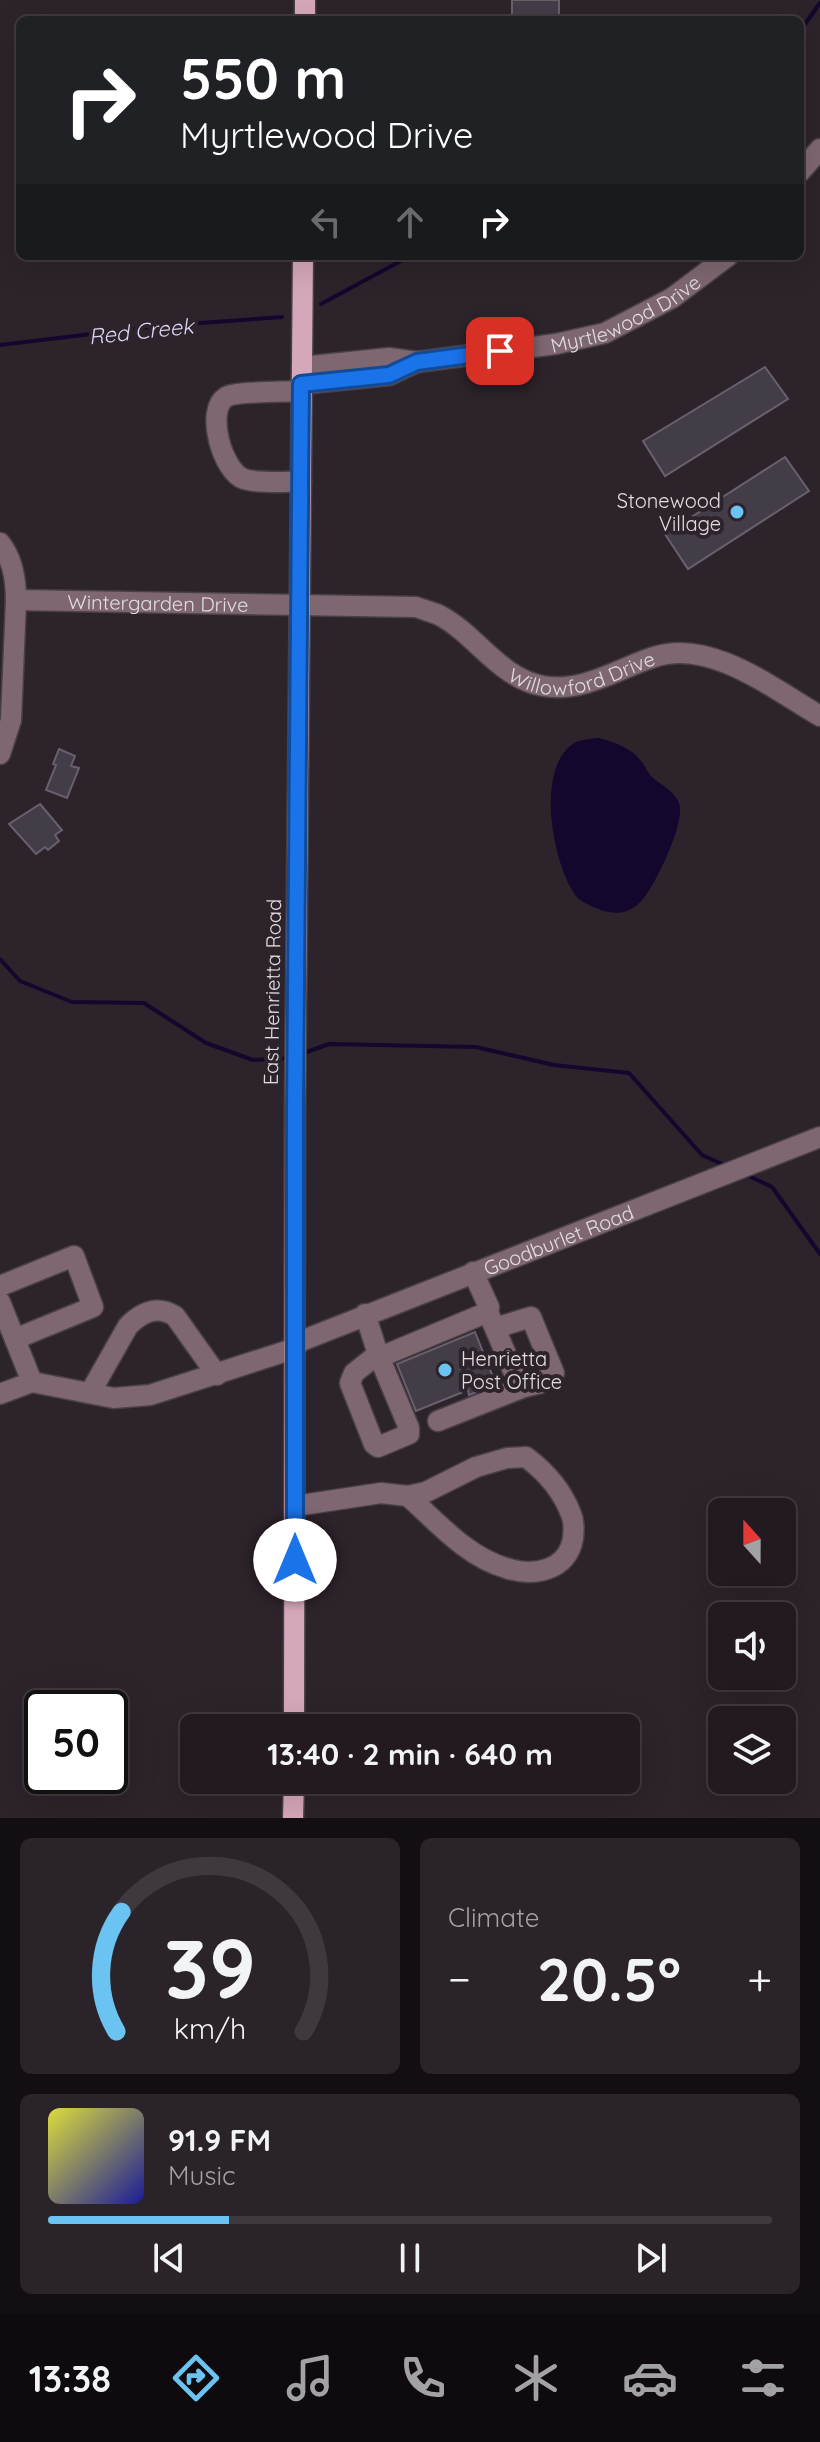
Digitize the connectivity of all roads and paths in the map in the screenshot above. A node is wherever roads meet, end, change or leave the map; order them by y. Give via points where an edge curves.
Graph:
1 (820, 149) edge
2 (804, 167) edge
3 (303, 260) edge
4 (723, 260) edge
5 (302, 381) junction
6 (301, 482) junction
7 (0, 543) edge
8 (16, 600) junction
9 (300, 604) junction
10 (820, 716) edge
11 (0, 754) edge
12 (820, 1137) edge
13 (473, 1272) junction
14 (0, 1286) edge
15 (0, 1302) edge
16 (365, 1314) junction
17 (491, 1320) junction
18 (15, 1339) junction
19 (296, 1346) junction
20 (217, 1375) junction
21 (32, 1382) junction
22 (524, 1387) junction
23 (90, 1393) junction
24 (0, 1394) edge
25 (438, 1421) dead end
26 (408, 1496) junction
27 (295, 1506) junction
28 (294, 1714) edge
29 (294, 1794) edge
30 (293, 1818) edge

1 - 2 street
3 - 5 main road, East Henrietta Road
4 - 5 street, Myrtlewood Drive via 672,298 605,333 417,362 389,358
5 - 6 main road, East Henrietta Road
5 - 6 street, Myrtlewood Drive via 231,394 217,413 223,455 234,473 245,479
6 - 9 main road, East Henrietta Road
7 - 8 street via 12,564
8 - 9 street, Wintergarden Drive
8 - 11 street via 11,720
9 - 10 street, Willowford Drive via 416,607 451,623 513,674 546,687 590,683 657,656 710,657
9 - 19 main road, East Henrietta Road
12 - 13 street, Goodburlet Road
13 - 16 street, Goodburlet Road
13 - 17 street
14 - 18 street via 74,1256 93,1307
15 - 18 street
16 - 17 street via 378,1354 385,1355
16 - 19 street, Goodburlet Road
17 - 22 street
17 - 22 street via 531,1317 554,1373
18 - 21 street
19 - 20 street, Goodburlet Road
19 - 27 main road, East Henrietta Road
20 - 23 street, Goodburlet Road via 150,1395 114,1398
20 - 23 street via 175,1316 152,1310 128,1326
21 - 23 street, Goodburlet Road
21 - 24 street
22 - 25 street
26 - 26 street via 476,1467 526,1457 562,1494 573,1517 572,1545 560,1564 540,1572 508,1569 482,1559
26 - 27 street via 381,1493
27 - 28 main road, East Henrietta Road
29 - 30 main road

